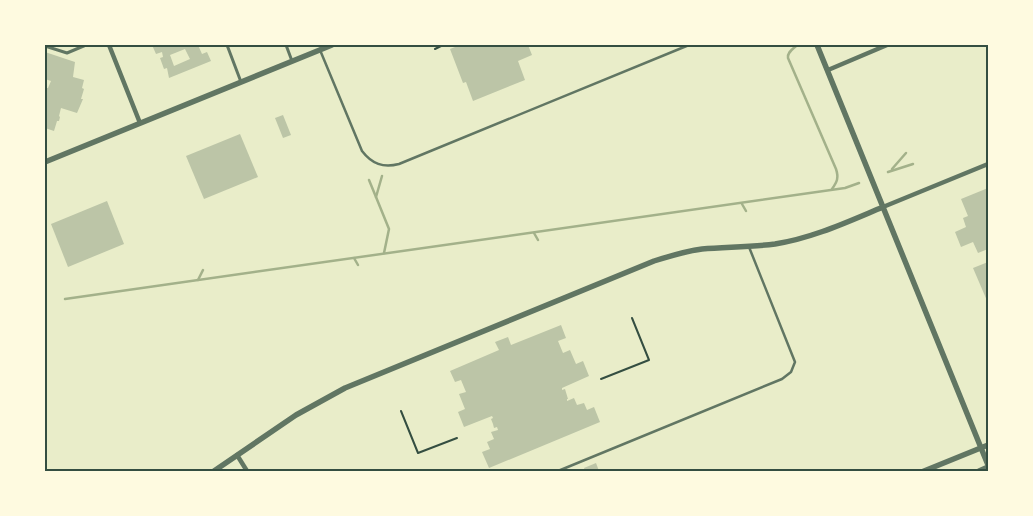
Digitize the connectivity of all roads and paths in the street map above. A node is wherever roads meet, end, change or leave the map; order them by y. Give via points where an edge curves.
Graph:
1 (86, 45) edge
2 (109, 45) edge
3 (227, 45) edge
4 (286, 45) edge
5 (332, 45) edge
6 (444, 45) edge
7 (689, 45) edge
8 (817, 45) edge
9 (887, 45) edge
10 (45, 46) edge
11 (434, 49) dead end
12 (320, 50) junction
13 (292, 61) junction
14 (828, 70) junction
15 (241, 82) junction
16 (140, 123) junction
17 (45, 162) edge
18 (988, 164) edge
19 (883, 207) junction
20 (749, 246) junction
21 (632, 318) dead end
22 (601, 379) dead end
23 (401, 411) dead end
24 (457, 438) dead end
25 (988, 445) edge
26 (981, 448) junction
27 (237, 455) junction
28 (988, 466) edge
29 (214, 471) edge
30 (246, 471) edge
31 (558, 471) edge
32 (924, 471) edge
33 (979, 471) edge

1 - 10 street via 67,53
2 - 16 street
3 - 15 street
4 - 13 street
5 - 12 street
6 - 11 path
7 - 12 lane via 390,166 375,164 362,151
8 - 14 street
9 - 14 street
12 - 13 street
13 - 15 street
14 - 19 street
15 - 16 street
16 - 17 street
18 - 19 street
19 - 20 street via 819,234
19 - 26 street
20 - 27 street via 701,249 671,255 563,297 345,388 296,415
20 - 31 lane via 795,362 791,372 782,379
21 - 22 path via 649,360
23 - 24 path via 418,453
25 - 26 street
26 - 28 street
26 - 32 street
27 - 29 street
27 - 30 street
28 - 33 street

